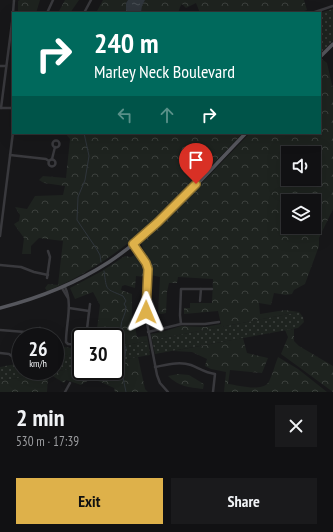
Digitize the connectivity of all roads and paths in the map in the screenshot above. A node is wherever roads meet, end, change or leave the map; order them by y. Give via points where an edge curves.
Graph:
1 (14, 0) edge
2 (53, 0) edge
3 (91, 0) edge
4 (333, 6) edge
5 (13, 12) edge
6 (47, 12) edge
7 (85, 12) edge
8 (315, 12) edge
9 (12, 21) edge
10 (333, 44) edge
11 (321, 56) edge
12 (0, 66) edge
13 (6, 66) junction
14 (2, 93) edge
15 (1, 108) edge
16 (12, 108) edge
17 (13, 134) edge
18 (245, 134) edge
19 (55, 147) dead end
20 (10, 155) junction
21 (0, 236) edge
22 (132, 245) junction
23 (48, 251) dead end
24 (0, 265) edge
25 (63, 287) junction
26 (201, 289) junction
27 (212, 289) dead end
28 (200, 301) dead end
29 (90, 304) dead end
30 (0, 308) edge
31 (69, 308) junction
32 (89, 311) junction
33 (219, 322) dead end
34 (181, 324) junction
35 (87, 328) edge
36 (0, 330) edge
37 (12, 331) edge
38 (148, 332) junction
39 (72, 344) edge
40 (0, 353) edge
41 (12, 356) edge
42 (155, 367) junction
43 (70, 383) dead end
44 (65, 392) edge
45 (168, 392) edge
46 (213, 392) edge

1 - 5 street
2 - 6 street
3 - 7 street
4 - 8 street
9 - 13 street
10 - 11 main road
12 - 13 street
13 - 14 street
14 - 15 street
15 - 16 street
17 - 20 street
18 - 22 main road via 162,219
19 - 20 street via 50,160
20 - 21 street
22 - 25 main road via 109,262
22 - 38 street via 148,269
23 - 24 street via 48,276 21,267
25 - 30 main road via 31,300
25 - 31 street via 69,299
26 - 27 street
26 - 28 street
26 - 34 street via 180,290
29 - 32 street
31 - 32 street
31 - 39 street via 66,342
32 - 35 street
33 - 34 street
34 - 38 street
36 - 37 street
38 - 42 street
40 - 41 street
42 - 45 street via 158,379
42 - 46 street via 186,363 206,373 215,374
43 - 44 street

